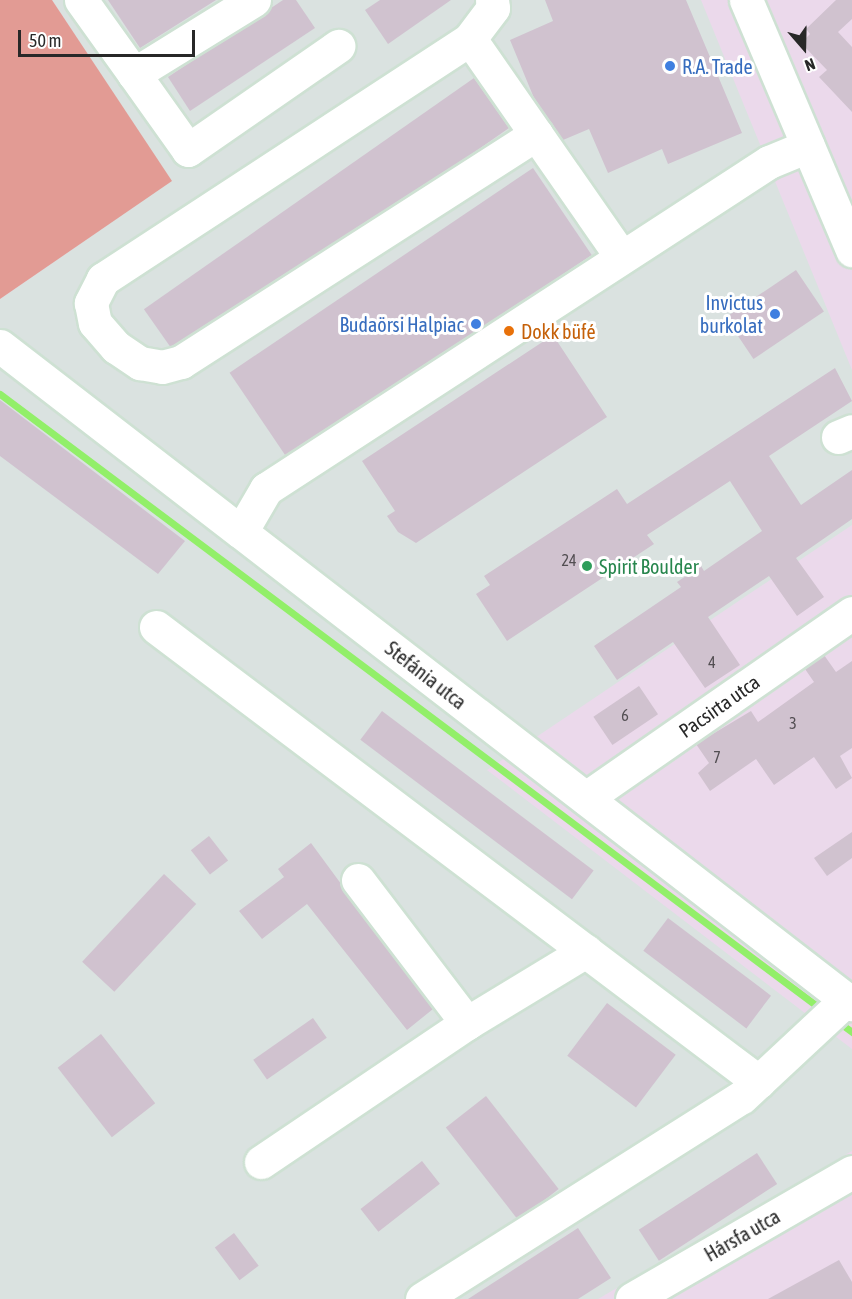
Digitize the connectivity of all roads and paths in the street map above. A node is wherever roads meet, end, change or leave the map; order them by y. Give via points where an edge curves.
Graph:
1 (81, 0) edge
2 (254, 0) edge
3 (492, 0) edge
4 (746, 0) edge
5 (470, 39) junction
6 (338, 46) dead end
7 (134, 74) junction
8 (536, 134) junction
9 (808, 146) junction
10 (850, 240) edge
11 (621, 256) junction
12 (0, 346) edge
13 (241, 532) junction
14 (852, 613) edge
15 (156, 627) dead end
16 (586, 798) junction
17 (358, 880) dead end
18 (586, 951) junction
19 (849, 1002) edge
20 (467, 1023) junction
21 (759, 1082) junction
22 (261, 1162) dead end
23 (852, 1172) edge
24 (422, 1299) edge
25 (632, 1299) edge

1 - 7 street
2 - 7 street
3 - 5 street via 493,8
4 - 9 street
5 - 8 street
5 - 8 street via 103,279 92,303 95,323 116,347 140,363 162,367 181,362
6 - 7 street via 188,150
8 - 11 street
9 - 10 street
9 - 11 street via 769,162
11 - 13 street via 266,489
12 - 13 street, Stefánia utca
13 - 16 street, Stefánia utca
14 - 16 street, Pacsirta utca
15 - 18 street
16 - 19 street, Stefánia utca
17 - 20 street
18 - 20 street
18 - 21 street
19 - 21 street
20 - 22 street
21 - 24 street via 635,1166
23 - 25 street, Hársfa utca

